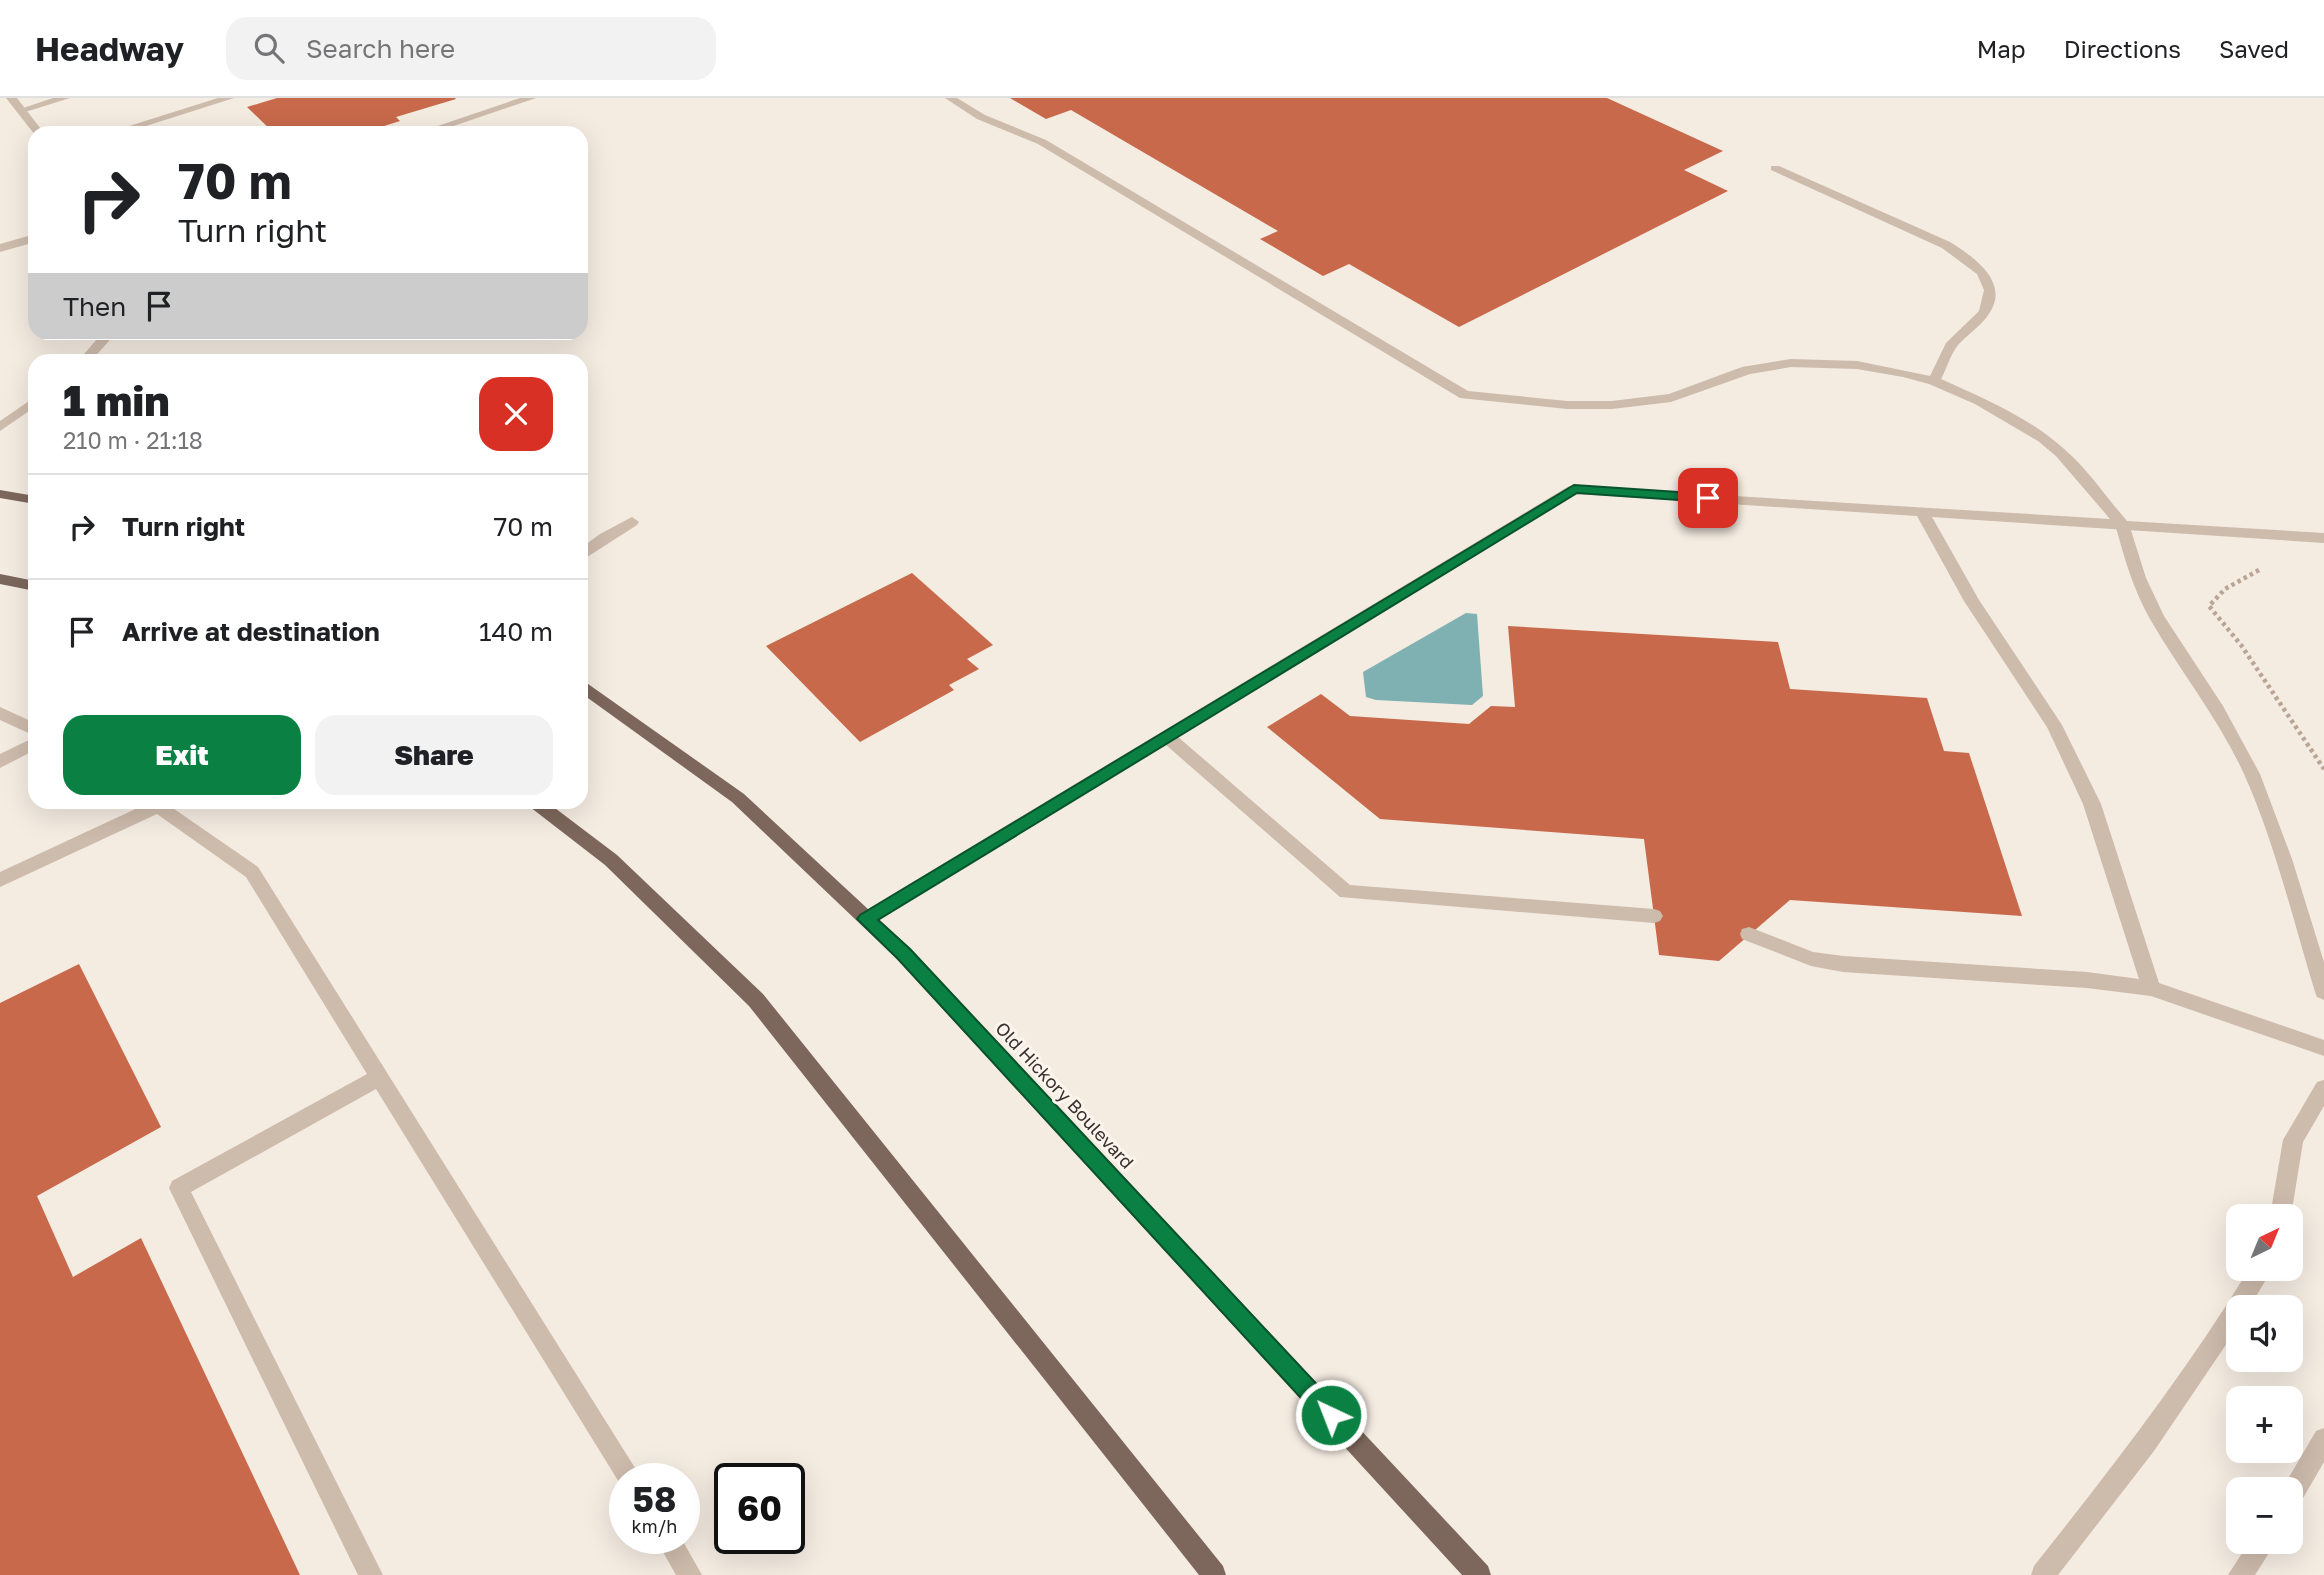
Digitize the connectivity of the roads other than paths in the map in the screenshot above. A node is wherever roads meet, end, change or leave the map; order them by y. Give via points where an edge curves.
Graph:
1 (11, 98) edge
2 (65, 98) edge
3 (229, 98) edge
4 (531, 98) edge
5 (950, 98) edge
6 (22, 110) junction
7 (35, 126) edge
8 (135, 126) edge
9 (444, 126) edge
10 (1775, 168) dead end
11 (28, 240) edge
12 (0, 248) edge
13 (104, 340) edge
14 (91, 354) edge
15 (1934, 382) junction
16 (28, 406) edge
17 (0, 426) edge
18 (0, 494) edge
19 (28, 499) edge
20 (1923, 513) junction
21 (632, 522) dead end
22 (2122, 524) junction
23 (2324, 538) edge
24 (588, 550) edge
25 (0, 579) edge
26 (28, 585) edge
27 (588, 690) edge
28 (0, 713) edge
29 (28, 727) edge
30 (1166, 736) junction
31 (28, 747) edge
32 (0, 762) edge
33 (145, 809) edge
34 (162, 809) edge
35 (545, 809) edge
36 (0, 880) edge
37 (1654, 916) dead end
38 (866, 919) junction
39 (1749, 934) dead end
40 (2151, 988) junction
41 (2324, 992) edge
42 (2324, 1048) edge
43 (380, 1077) junction
44 (2324, 1088) edge
45 (2283, 1204) edge
46 (2254, 1281) edge
47 (2324, 1439) edge
48 (620, 1463) edge
49 (2302, 1477) edge
50 (677, 1554) edge
51 (2255, 1554) edge
52 (371, 1575) edge
53 (690, 1575) edge
54 (1214, 1575) edge
55 (1479, 1575) edge
56 (2043, 1575) edge
57 (2240, 1575) edge

1 - 6 street
2 - 6 street
3 - 8 street
4 - 9 street
5 - 15 street via 981,117 1042,142 1465,395 1567,405 1644,403 1690,393 1747,370 1791,363 1857,365
6 - 7 street
10 - 15 street via 1946,245 1989,282 1991,295 1985,311 1953,343
11 - 12 street
13 - 14 street
15 - 22 street via 1980,401 2043,438
16 - 17 street
18 - 19 main road
20 - 22 street
20 - 30 street via 1574,489
20 - 40 street via 1972,601 2054,725 2091,804
21 - 24 street
22 - 23 street
22 - 41 street via 2138,578 2157,617 2252,774
25 - 26 main road
27 - 38 main road, Old Hickory Boulevard via 738,798
28 - 29 street
30 - 37 street via 1346,892
30 - 38 street
31 - 32 street
33 - 36 street
34 - 43 street via 252,872
35 - 54 main road via 611,860 756,1000
38 - 55 main road, Old Hickory Boulevard via 904,954
39 - 40 street via 1811,959 1843,964 2087,979
40 - 42 street
43 - 48 street
43 - 52 street via 179,1188
44 - 45 street via 2294,1140
46 - 56 street via 2146,1444
47 - 49 street
50 - 53 street
51 - 57 street

